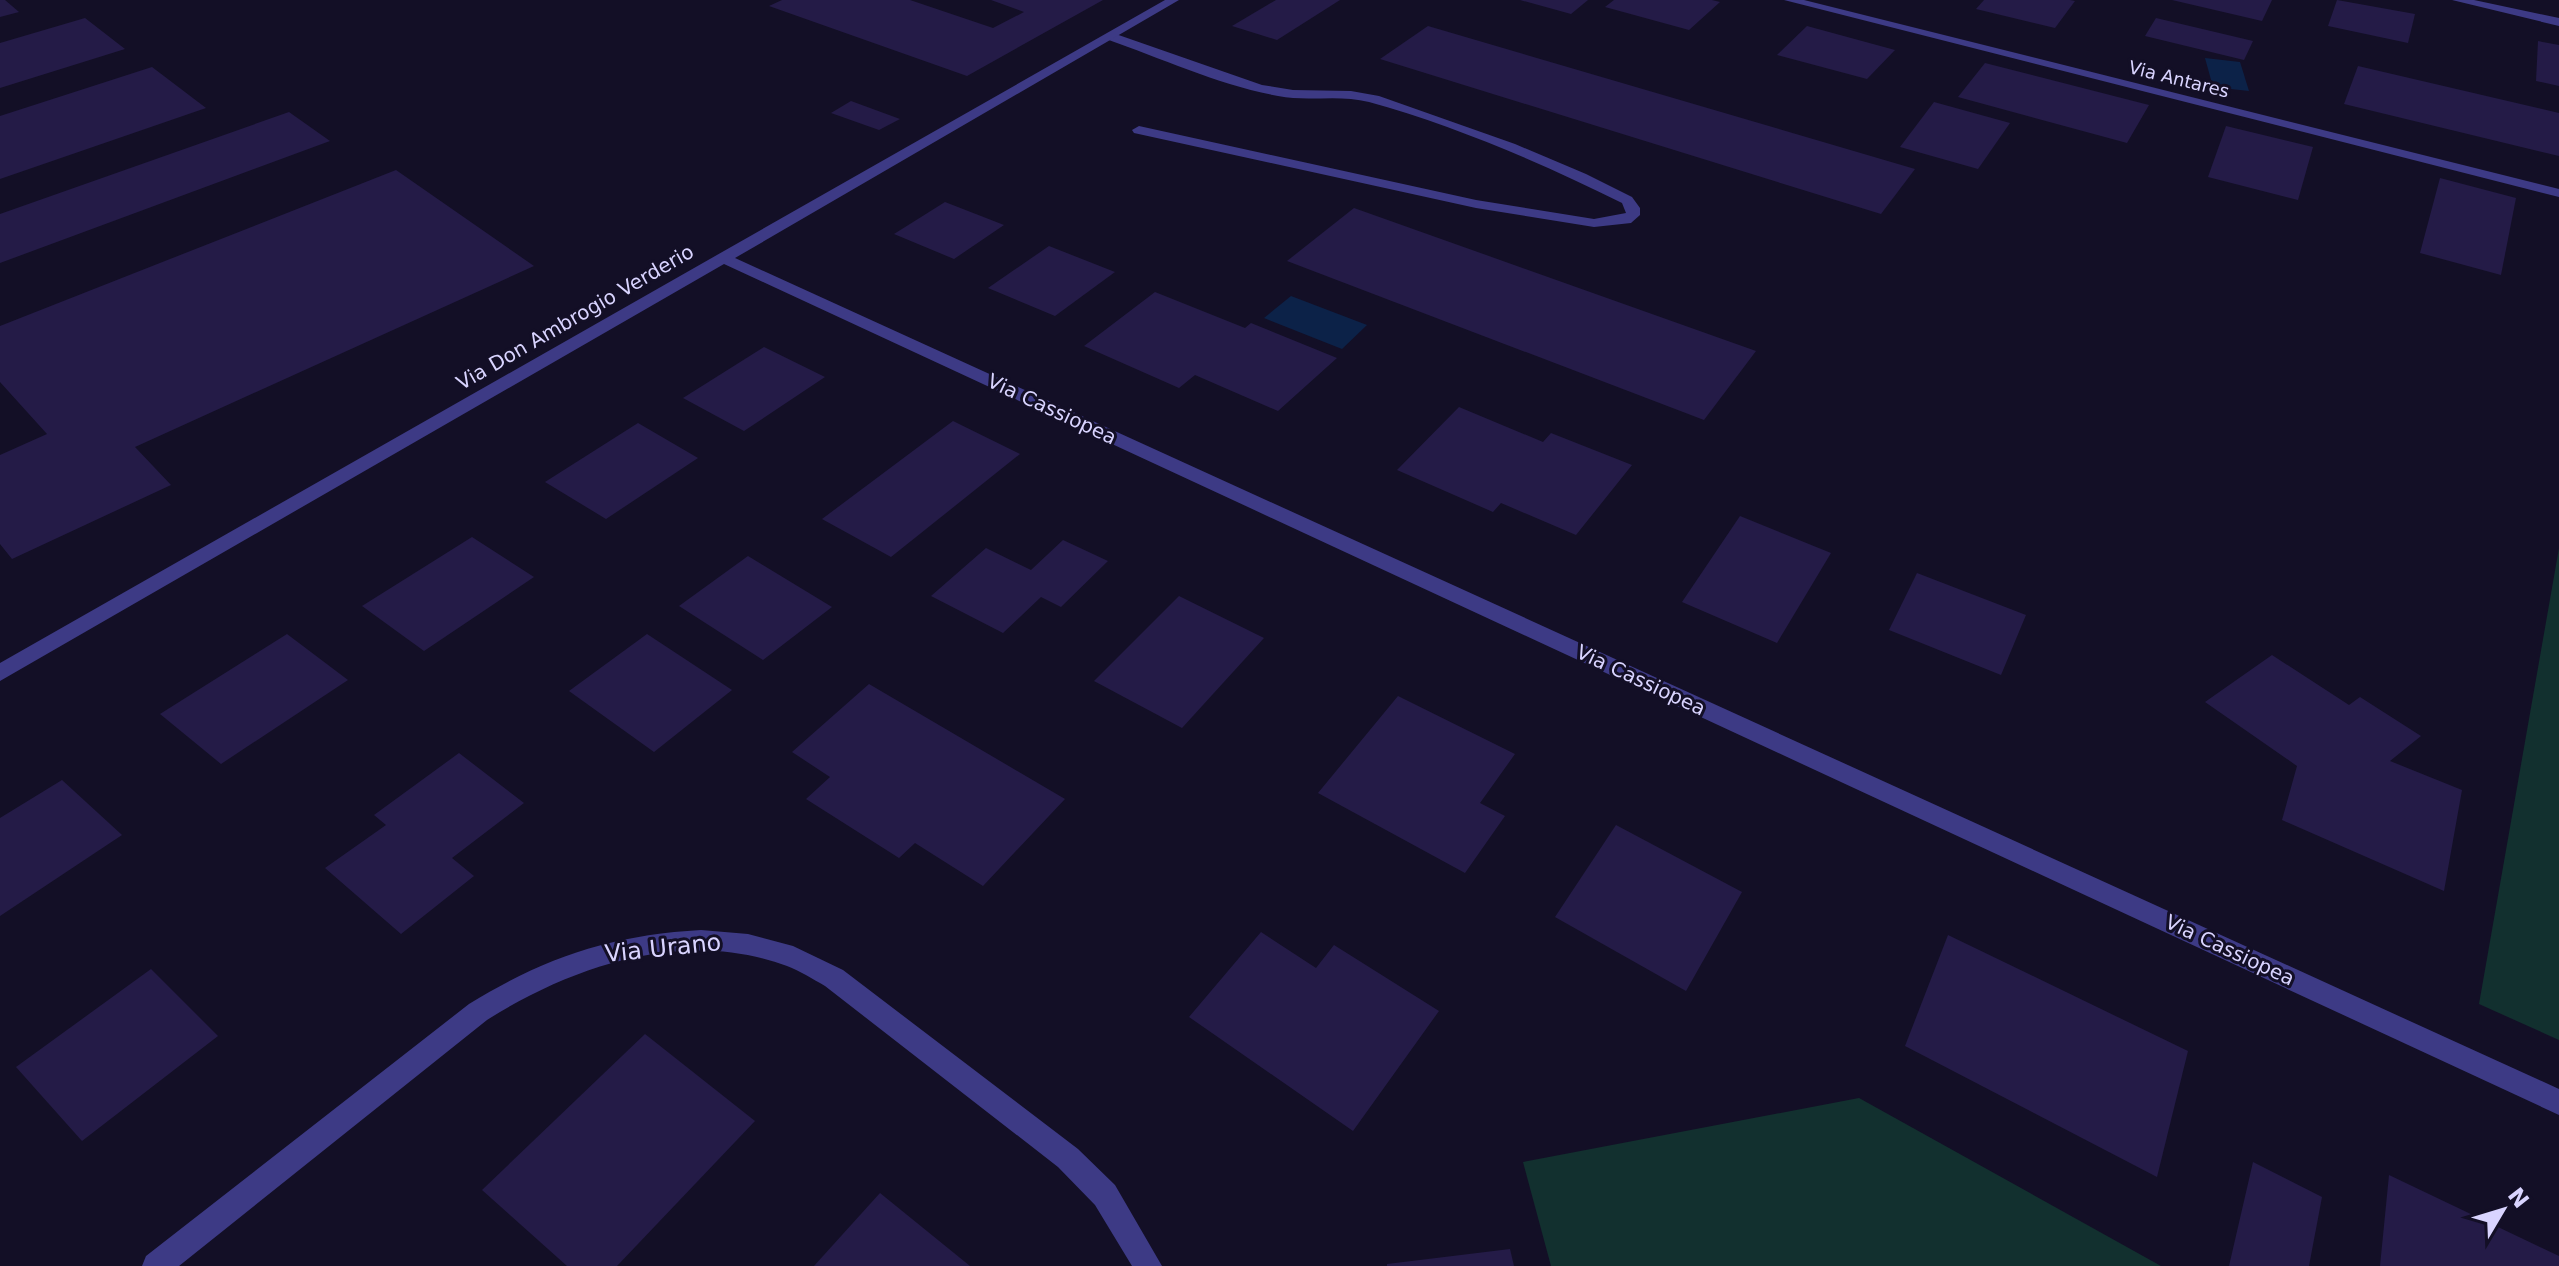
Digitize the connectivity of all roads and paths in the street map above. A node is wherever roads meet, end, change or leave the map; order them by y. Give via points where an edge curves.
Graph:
1 (1173, 0) edge
2 (1790, 0) edge
3 (2458, 0) edge
4 (2559, 22) edge
5 (1110, 36) junction
6 (1139, 130) dead end
7 (2559, 193) edge
8 (723, 258) junction
9 (0, 673) edge
10 (2559, 1102) edge
11 (156, 1266) edge
12 (1148, 1266) edge

1 - 5 street, Via Don Ambrogio Verderio
2 - 7 street, Via Antares
3 - 4 street
5 - 6 street via 1267,90 1374,99 1581,177 1627,200 1633,215 1594,223 1491,207
5 - 8 street, Via Don Ambrogio Verderio
8 - 9 street, Via Don Ambrogio Verderio
8 - 10 street, Via Cassiopea
11 - 12 street, Via Urano via 523,982 611,951 718,939 773,948 834,978 1068,1158 1105,1195

